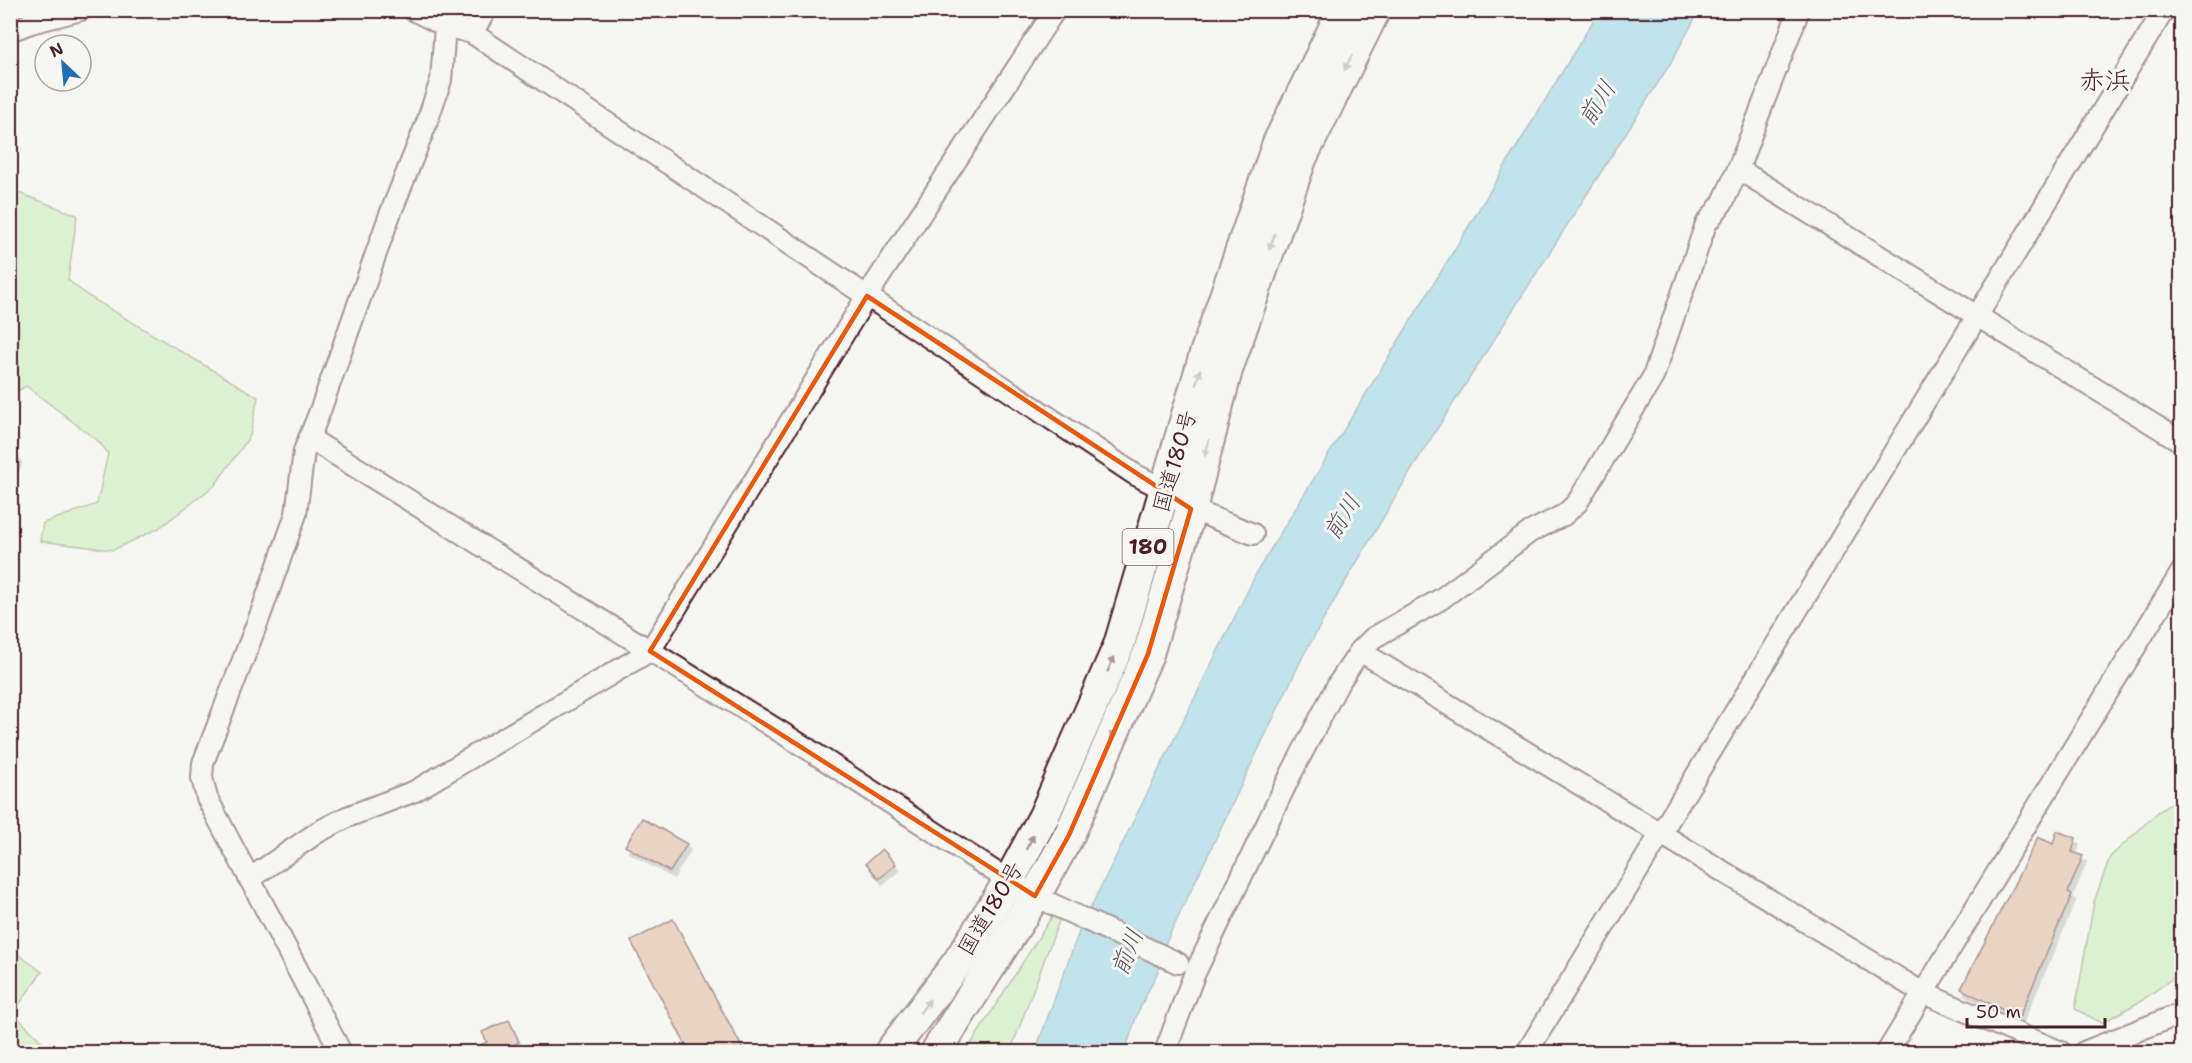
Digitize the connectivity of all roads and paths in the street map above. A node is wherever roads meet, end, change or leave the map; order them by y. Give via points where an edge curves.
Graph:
1 (81, 10) edge
2 (413, 10) edge
3 (486, 10) edge
4 (1055, 10) edge
5 (1799, 10) edge
6 (2164, 10) edge
7 (1357, 14) edge
8 (444, 18) edge
9 (10, 31) edge
10 (472, 33) junction
11 (1738, 169) junction
12 (867, 296) junction
13 (1976, 315) junction
14 (309, 438) junction
15 (2181, 442) edge
16 (1165, 490) junction
17 (1191, 509) junction
18 (1253, 534) dead end
19 (2181, 571) edge
20 (650, 651) junction
21 (1360, 651) junction
22 (1661, 836) junction
23 (249, 879) junction
24 (1009, 880) junction
25 (1035, 896) junction
26 (1175, 962) dead end
27 (1923, 993) junction
28 (2181, 1013) edge
29 (2055, 1052) edge
30 (341, 1053) edge
31 (890, 1053) edge
32 (936, 1053) edge
33 (1165, 1053) edge
34 (1527, 1053) edge
35 (1887, 1053) edge
36 (2084, 1053) edge

1 - 9 street
2 - 8 street
3 - 10 street
4 - 12 street
5 - 11 street
6 - 13 street
16 -> 7 highway, 国道180号 / 180 via 1205,354 1278,143
7 -> 17 highway, 国道180号 / 180 via 1227,370
8 - 10 street
8 - 14 street via 441,80
10 - 12 street
11 - 13 street
11 - 21 street via 1723,202 1706,224 1653,378 1577,503
12 - 16 street via 1134,474
12 - 20 street
13 - 15 street
13 - 22 street
14 - 20 street
14 - 23 street via 296,514 203,763 207,798
16 - 17 street
24 -> 16 highway, 国道180号 / 180 via 1044,816 1119,645
17 - 18 street
17 -> 25 highway, 国道180号 / 180 via 1148,654 1069,835
19 - 27 street
20 - 23 street via 415,791 318,832
20 - 24 street
21 - 22 street
21 - 33 street via 1338,684 1291,774 1194,975
22 - 27 street
22 - 34 street
23 - 30 street
24 - 25 street
31 -> 24 highway, 国道180号 / 180 via 958,962
25 - 26 street
25 - 32 highway, 国道180号 / 180
27 - 29 street
27 - 35 street
28 - 36 street

